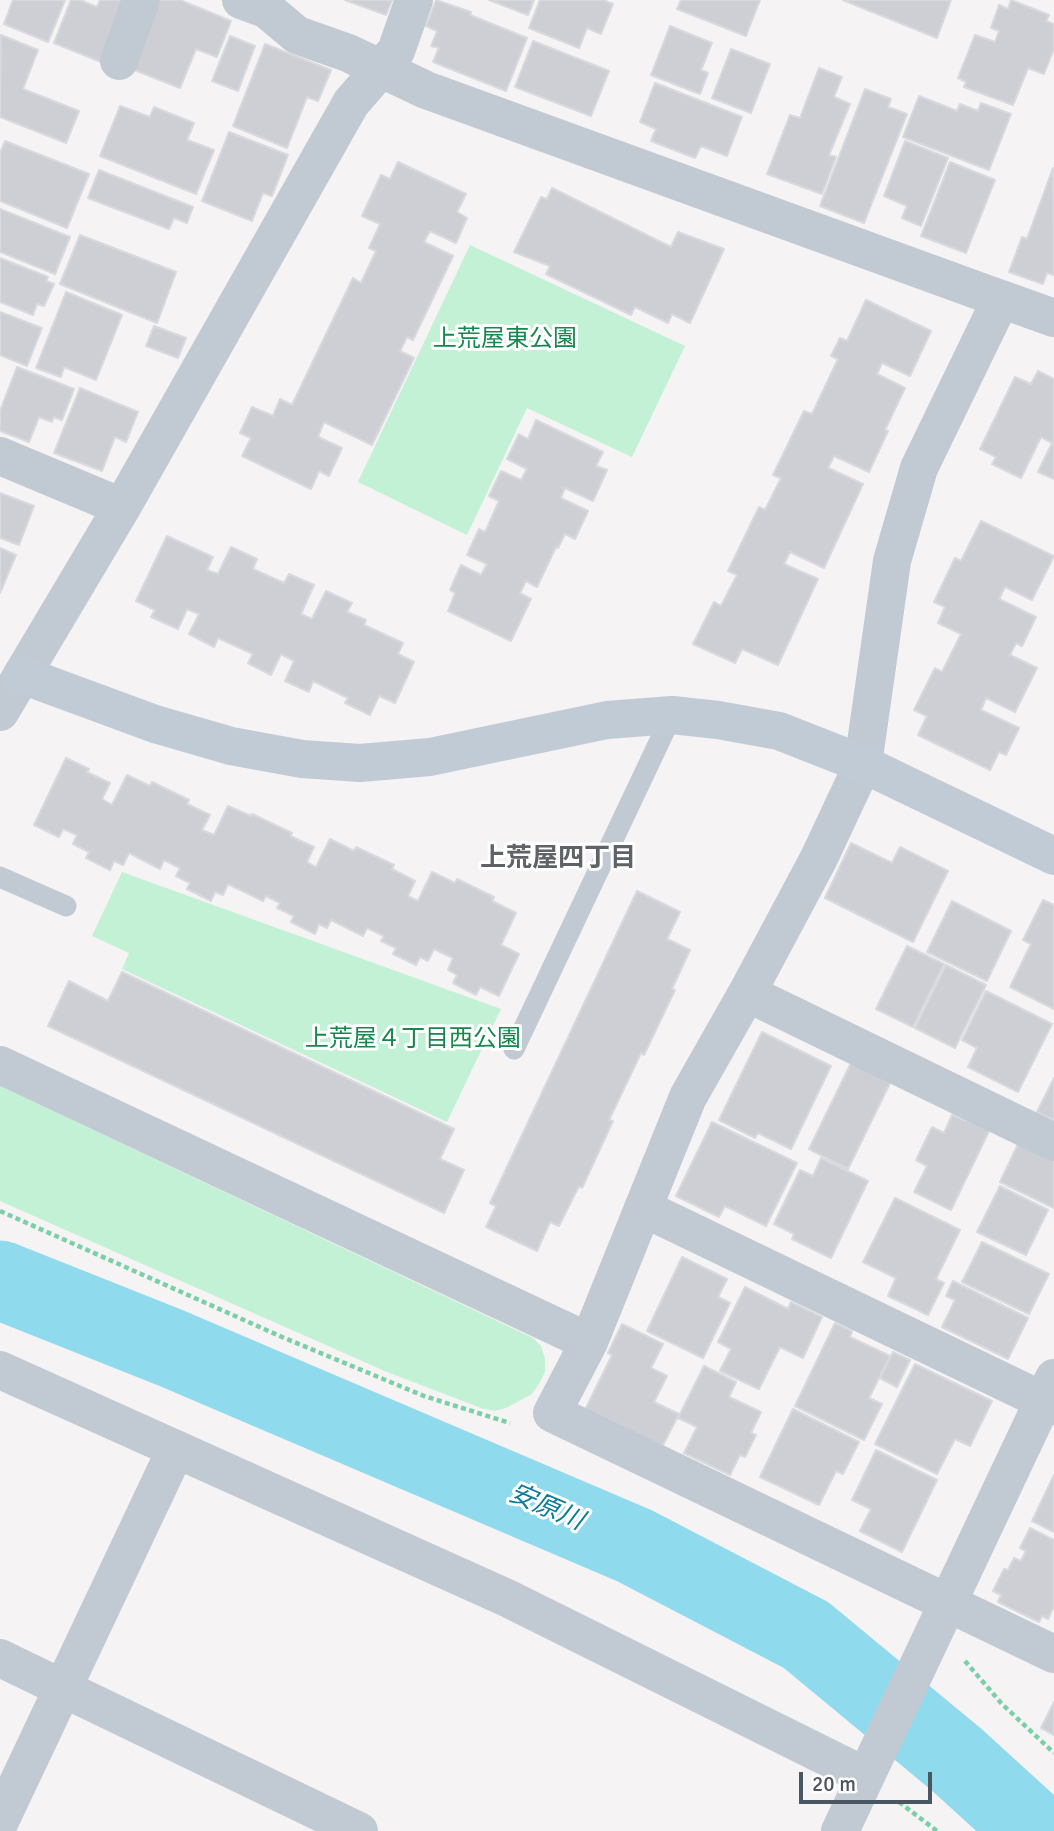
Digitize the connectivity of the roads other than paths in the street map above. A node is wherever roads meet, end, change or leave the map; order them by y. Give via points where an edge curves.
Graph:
1 (141, 0) edge
2 (242, 0) edge
3 (415, 0) edge
4 (119, 61) dead end
5 (380, 69) junction
6 (1001, 299) junction
7 (1054, 318) edge
8 (0, 456) edge
9 (121, 507) junction
10 (22, 675) junction
11 (0, 712) edge
12 (671, 715) junction
13 (863, 764) junction
14 (1054, 856) edge
15 (0, 877) edge
16 (66, 906) dead end
17 (747, 993) junction
18 (514, 1049) dead end
19 (0, 1065) edge
20 (1054, 1142) edge
21 (643, 1208) junction
22 (589, 1342) junction
23 (0, 1370) edge
24 (1051, 1395) edge
25 (176, 1449) junction
26 (947, 1602) junction
27 (1054, 1654) edge
28 (0, 1658) edge
29 (62, 1689) junction
30 (867, 1771) junction
31 (0, 1821) edge
32 (359, 1831) edge
33 (840, 1831) edge

1 - 4 street
2 - 5 street via 266,9 297,35
3 - 5 street via 396,51
5 - 6 street via 426,90
5 - 9 street via 351,103
6 - 7 street
6 - 13 street via 915,481 892,561
8 - 9 street
9 - 10 street
10 - 11 street
10 - 12 street via 155,724 231,746 302,759 360,763 430,757 607,720
12 - 13 street via 779,731
12 - 18 lane
13 - 14 street
13 - 17 street
15 - 16 lane
17 - 20 street
17 - 21 street via 688,1097
19 - 22 street
21 - 22 street
21 - 24 street
22 - 26 street via 552,1413
23 - 25 street
24 - 26 street
25 - 29 street
25 - 30 street via 507,1598
26 - 27 street
26 - 30 street
28 - 29 street
29 - 31 street
29 - 32 street
30 - 33 street

